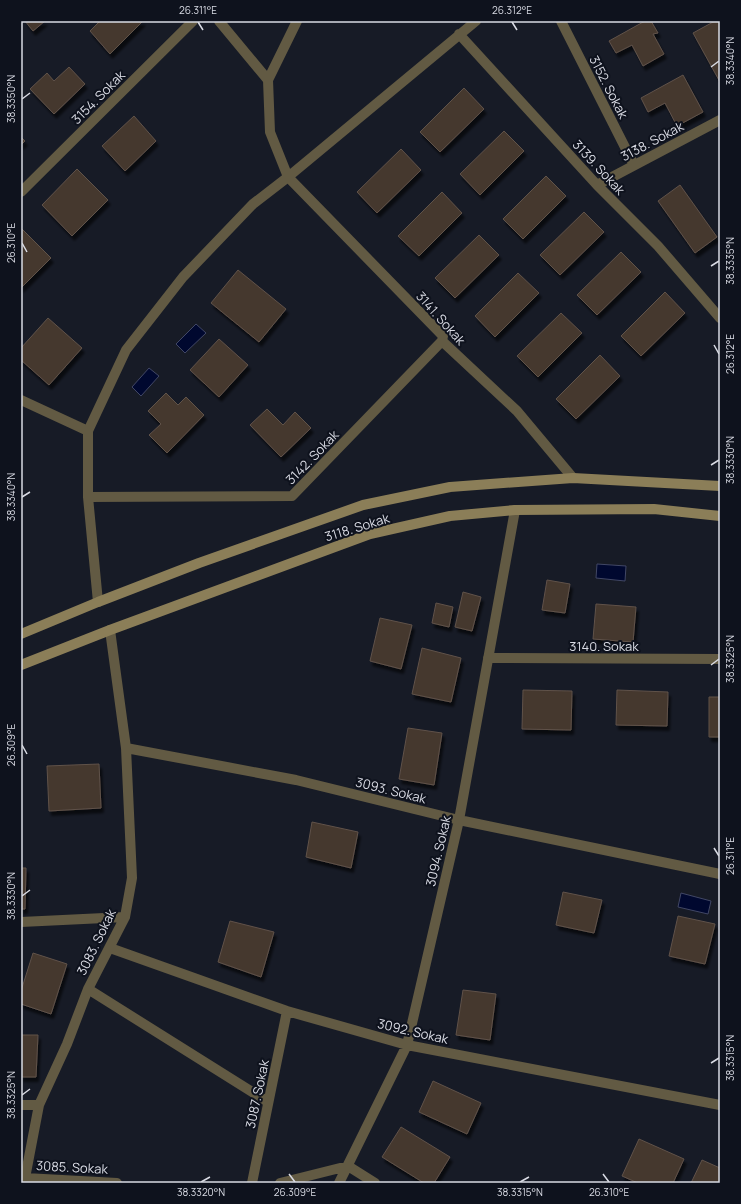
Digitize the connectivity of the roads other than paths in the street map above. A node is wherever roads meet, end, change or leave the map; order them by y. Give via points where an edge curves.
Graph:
1 (193, 21) edge
2 (219, 21) edge
3 (297, 21) edge
4 (476, 21) edge
5 (561, 21) edge
6 (459, 34) junction
7 (268, 80) junction
8 (720, 120) edge
9 (634, 165) junction
10 (288, 177) junction
11 (597, 185) junction
12 (21, 192) edge
13 (720, 318) edge
14 (442, 341) junction
15 (21, 400) edge
16 (88, 430) junction
17 (573, 478) junction
18 (720, 486) edge
19 (88, 497) junction
20 (515, 510) junction
21 (720, 516) edge
22 (98, 602) junction
23 (110, 630) junction
24 (21, 634) edge
25 (488, 658) junction
26 (720, 658) edge
27 (21, 665) edge
28 (126, 748) junction
29 (459, 820) junction
30 (720, 874) edge
31 (125, 917) junction
32 (21, 922) edge
33 (110, 948) junction
34 (88, 989) junction
35 (287, 1011) junction
36 (407, 1045) junction
37 (268, 1102) junction
38 (720, 1104) edge
39 (21, 1105) edge
40 (39, 1105) junction
41 (348, 1166) junction
42 (25, 1180) edge
43 (117, 1183) edge
44 (252, 1183) edge
45 (280, 1183) edge
46 (339, 1183) edge
47 (375, 1183) edge

1 - 12 street, 3154. Sokak
2 - 7 street
3 - 7 street
4 - 6 street
5 - 9 street, 3152. Sokak
6 - 10 street
6 - 11 street, 3139. Sokak
7 - 10 street via 270,132
8 - 9 street, 3138. Sokak
9 - 11 street, 3138. Sokak
10 - 14 street, 3141. Sokak via 443,336
10 - 16 street via 253,204 178,283 126,350
11 - 13 street, 3139. Sokak via 658,246
14 - 17 street, 3141. Sokak via 517,411
14 - 19 street, 3142. Sokak via 292,496
15 - 16 street
16 - 19 street
17 - 18 main road, 3118. Sokak
17 - 22 main road, 3118. Sokak via 450,487 363,505
19 - 22 street
20 - 21 main road, 3118. Sokak via 654,509
20 - 23 main road, 3118. Sokak via 450,516 370,534
20 - 25 street, 3094. Sokak
22 - 24 main road, 3118. Sokak
23 - 27 main road, 3118. Sokak
23 - 28 street, 3083. Sokak
25 - 26 street, 3140. Sokak
25 - 29 street, 3094. Sokak
28 - 29 street, 3093. Sokak via 296,780
28 - 31 street, 3083. Sokak via 132,878
29 - 30 street, 3093. Sokak
29 - 36 street, 3094. Sokak
31 - 32 street
31 - 33 street, 3083. Sokak
33 - 34 street, 3083. Sokak
33 - 35 street, 3092. Sokak
34 - 37 street
34 - 40 street, 3083. Sokak via 67,1044
35 - 36 street, 3092. Sokak
35 - 37 street, 3087. Sokak
36 - 38 street, 3092. Sokak
36 - 41 street, 3094. Sokak
37 - 44 street, 3087. Sokak
39 - 40 street
40 - 42 street, 3083. Sokak
41 - 45 street
41 - 46 street, 3094. Sokak
41 - 47 street
42 - 43 street, 3085. Sokak

